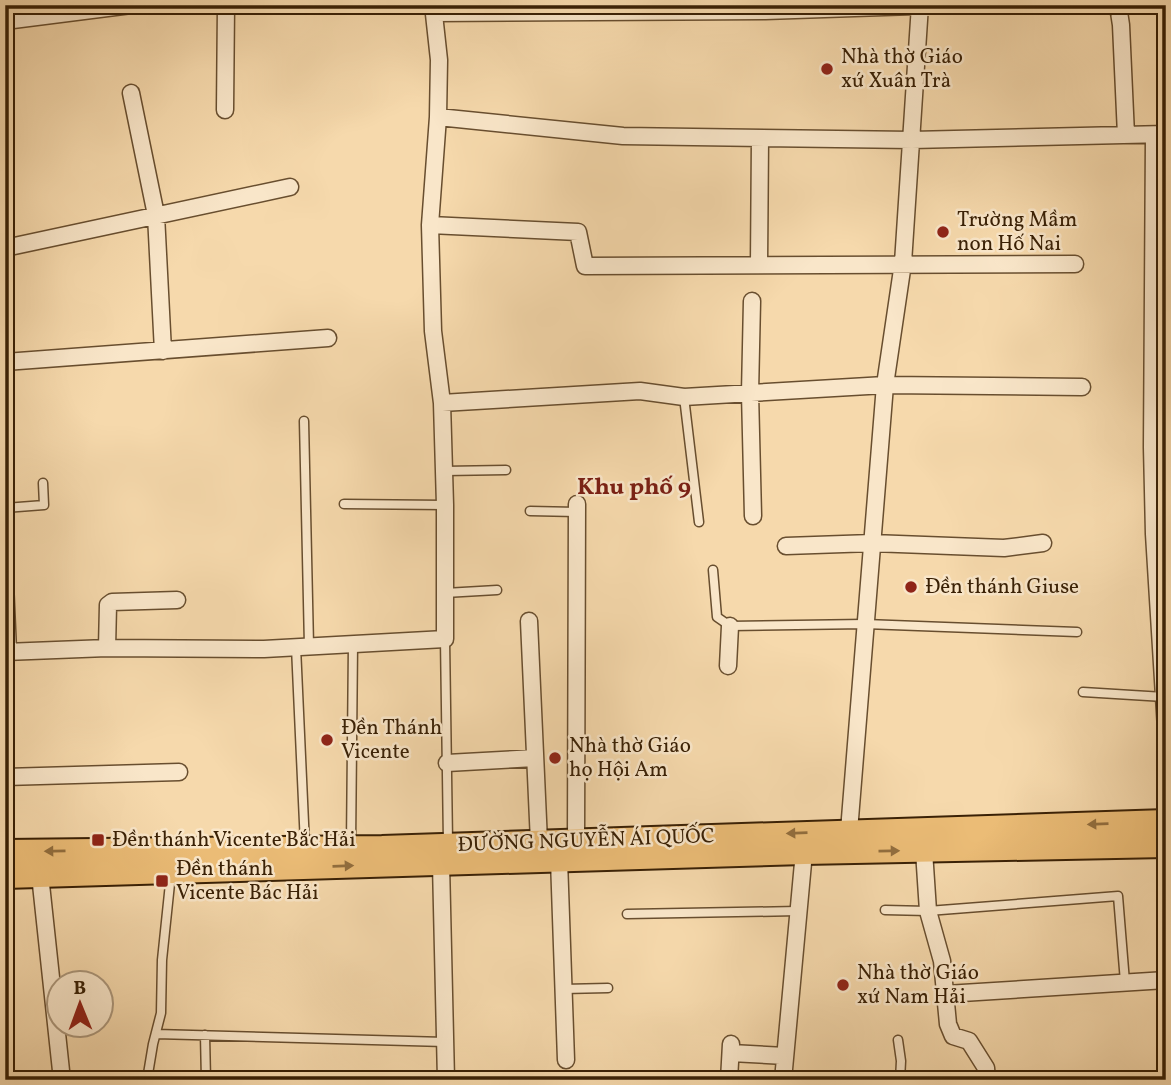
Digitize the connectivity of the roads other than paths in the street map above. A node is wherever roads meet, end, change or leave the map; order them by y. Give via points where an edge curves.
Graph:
1 (131, 5) edge
2 (226, 5) edge
3 (944, 5) edge
4 (920, 6) edge
5 (1116, 6) edge
6 (765, 8) edge
7 (433, 9) edge
8 (5, 21) edge
9 (131, 93) dead end
10 (225, 110) dead end
11 (438, 117) junction
12 (1160, 134) edge
13 (1126, 135) junction
14 (760, 138) junction
15 (912, 139) junction
16 (290, 187) dead end
17 (156, 215) junction
18 (430, 225) junction
19 (5, 248) edge
20 (903, 263) junction
21 (759, 264) junction
22 (1075, 264) dead end
23 (752, 302) dead end
24 (328, 338) dead end
25 (163, 351) junction
26 (5, 362) edge
27 (885, 385) junction
28 (1082, 387) dead end
29 (750, 393) junction
30 (684, 397) junction
31 (442, 403) junction
32 (304, 421) dead end
33 (1159, 446) edge
34 (506, 470) dead end
35 (444, 471) junction
36 (43, 483) dead end
37 (344, 504) dead end
38 (445, 505) junction
39 (5, 508) edge
40 (577, 508) joint
41 (530, 511) dead end
42 (753, 516) dead end
43 (699, 522) dead end
44 (872, 543) junction
45 (1043, 543) dead end
46 (786, 546) dead end
47 (713, 570) dead end
48 (5, 583) edge
49 (497, 590) dead end
50 (445, 593) junction
51 (177, 600) dead end
52 (529, 621) dead end
53 (865, 624) junction
54 (730, 626) junction
55 (1077, 632) dead end
56 (445, 639) junction
57 (353, 644) junction
58 (303, 647) junction
59 (107, 648) junction
60 (6, 652) edge
61 (727, 666) dead end
62 (1083, 692) dead end
63 (1164, 697) junction
64 (1166, 729) edge
65 (535, 758) junction
66 (447, 763) junction
67 (179, 772) dead end
68 (5, 777) edge
69 (1166, 822) edge
70 (849, 831) junction
71 (576, 841) junction
72 (539, 842) junction
73 (1166, 845) edge
74 (306, 848) junction
75 (351, 848) junction
76 (924, 850) junction
77 (5, 852) edge
78 (804, 852) junction
79 (445, 854) junction
80 (559, 860) junction
81 (172, 871) junction
82 (40, 875) junction
83 (5, 876) edge
84 (798, 911) junction
85 (886, 911) dead end
86 (928, 911) junction
87 (627, 914) dead end
88 (1166, 980) edge
89 (1125, 982) junction
90 (608, 988) dead end
91 (563, 989) junction
92 (946, 995) junction
93 (156, 1034) junction
94 (205, 1035) junction
95 (898, 1040) dead end
96 (445, 1042) junction
97 (785, 1056) junction
98 (566, 1060) dead end
99 (62, 1080) edge
100 (147, 1080) edge
101 (206, 1080) edge
102 (446, 1080) edge
103 (730, 1080) edge
104 (783, 1080) edge
105 (900, 1080) edge
106 (987, 1080) edge

1 - 8 street
2 - 10 street
3 - 4 street
4 - 6 street
4 - 15 street
5 - 13 street via 1121,25
6 - 7 street
7 - 11 street via 439,60
9 - 17 street
11 - 14 street via 623,136
11 - 18 street
12 - 13 street
12 - 33 street
13 - 15 street
14 - 15 street
14 - 21 street
15 - 20 street
16 - 17 street
17 - 19 street
17 - 25 street
18 - 21 street via 578,232 585,266
18 - 31 street via 433,331
20 - 21 street
20 - 22 street
20 - 27 street
23 - 29 street
24 - 25 street
25 - 26 street
27 - 28 street
27 - 29 street
27 - 44 street
29 - 30 street
29 - 42 street
30 - 31 street via 640,391
30 - 43 lane
31 - 35 street
32 - 58 lane
33 - 63 street via 1154,534
34 - 35 lane
35 - 38 street
36 - 39 lane via 44,505
37 - 38 lane
38 - 50 street
40 - 41 lane
40 - 71 street
44 - 45 street via 1004,548
44 - 46 street
44 - 53 street
47 - 54 lane via 717,617
48 - 60 street
49 - 50 lane
50 - 56 street
51 - 59 street via 111,602
52 - 65 street
53 - 54 lane
53 - 55 lane
53 - 70 street
54 - 61 street
56 - 57 street
56 - 66 lane
57 - 58 street
57 - 75 lane
58 - 59 street
58 - 74 lane
59 - 60 street
62 - 63 lane
63 - 64 street
65 - 66 street
65 - 72 street
66 - 79 lane
67 - 68 street
69 -> 70 main road, ĐƯỜNG NGUYỄN ÁI QUỐC
70 -> 71 main road, ĐƯỜNG NGUYỄN ÁI QUỐC
71 - 72 main road, ĐƯỜNG NGUYỄN ÁI QUỐC
72 - 79 main road, ĐƯỜNG NGUYỄN ÁI QUỐC
73 - 76 main road, ĐƯỜNG NGUYỄN ÁI QUỐC
74 - 75 main road, ĐƯỜNG NGUYỄN ÁI QUỐC
74 -> 77 main road, ĐƯỜNG NGUYỄN ÁI QUỐC
75 - 79 main road, ĐƯỜNG NGUYỄN ÁI QUỐC
78 -> 76 main road, ĐƯỜNG NGUYỄN ÁI QUỐC
76 - 86 street
78 - 80 main road, ĐƯỜNG NGUYỄN ÁI QUỐC
78 - 84 street
79 - 80 main road, ĐƯỜNG NGUYỄN ÁI QUỐC
81 -> 79 main road, ĐƯỜNG NGUYỄN ÁI QUỐC
79 - 96 street
80 - 91 street
81 - 82 main road, ĐƯỜNG NGUYỄN ÁI QUỐC
81 - 93 lane
82 - 83 main road, ĐƯỜNG NGUYỄN ÁI QUỐC
82 - 99 street
84 - 87 lane
84 - 97 street
85 - 86 lane
86 - 89 lane via 1118,896
86 - 92 street
88 - 89 street
89 - 92 street
90 - 91 lane
91 - 98 street
92 - 106 street via 953,1036 969,1041 986,1068
93 - 94 lane
93 - 100 lane
94 - 96 lane
94 - 101 lane
95 - 105 lane
96 - 102 street
97 - 103 street via 731,1048
97 - 104 street

